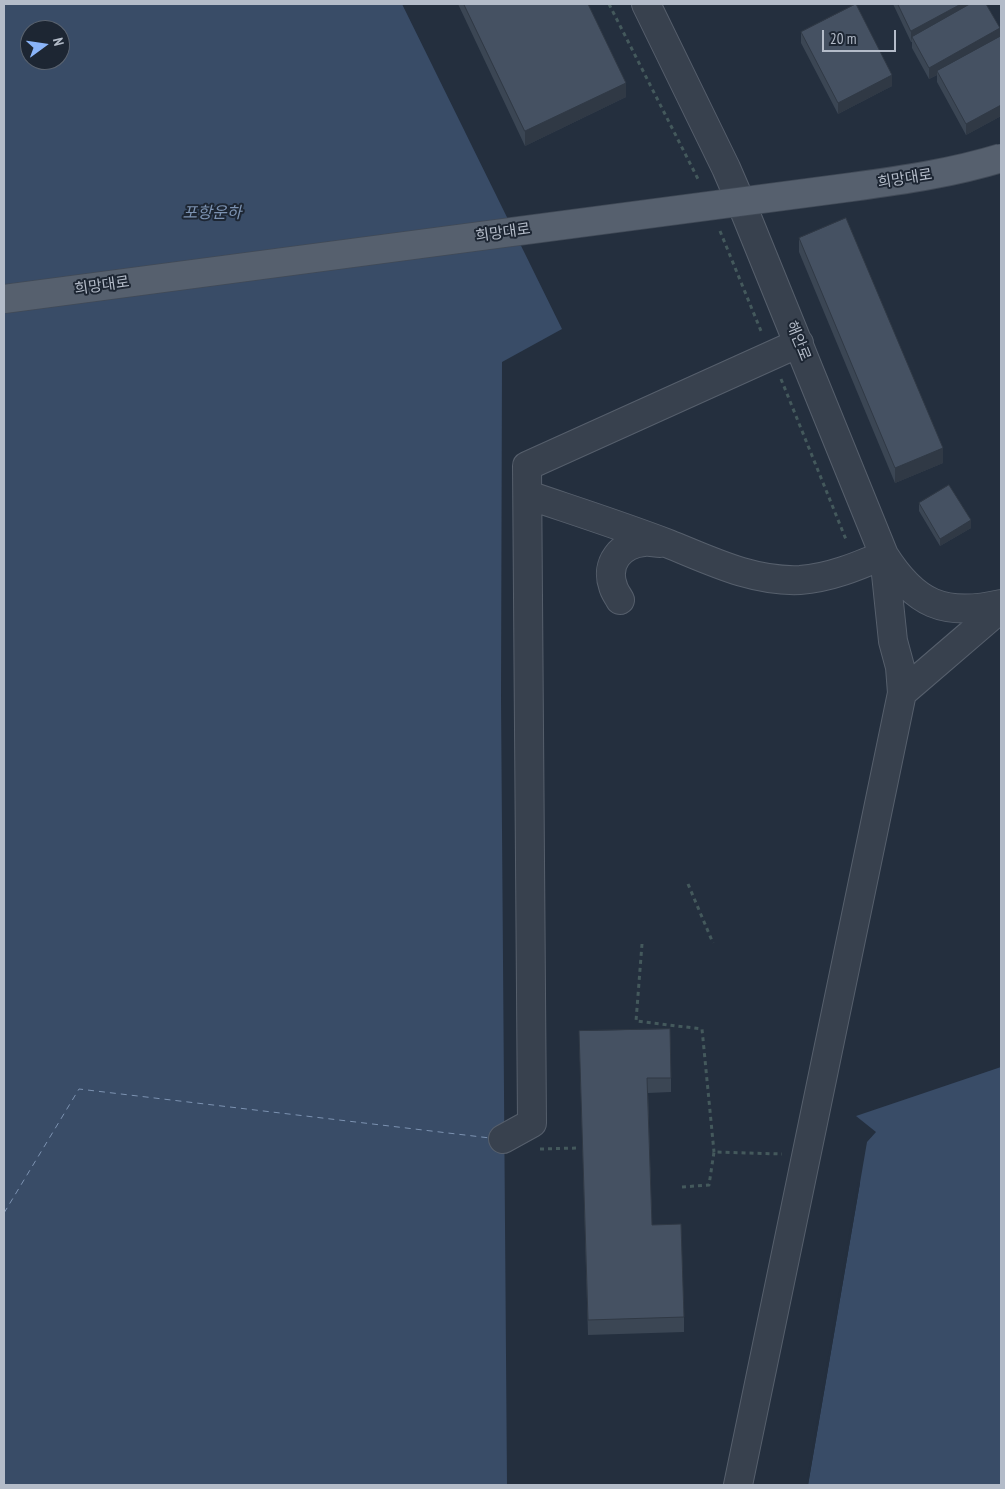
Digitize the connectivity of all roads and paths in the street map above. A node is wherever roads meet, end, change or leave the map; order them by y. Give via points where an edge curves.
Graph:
1 (646, 4) edge
2 (1001, 158) edge
3 (4, 299) edge
4 (799, 343) junction
5 (528, 495) junction
6 (669, 544) junction
7 (884, 555) junction
8 (620, 600) dead end
9 (1001, 604) edge
10 (1001, 608) edge
11 (902, 693) junction
12 (688, 884) dead end
13 (713, 942) dead end
14 (642, 944) dead end
15 (503, 1140) dead end
16 (577, 1148) dead end
17 (541, 1150) dead end
18 (714, 1152) junction
19 (807, 1155) junction
20 (682, 1186) dead end
21 (738, 1485) edge

1 - 4 street, 해안로 via 726,168
2 - 3 main road, 희망대로, bridge via 927,176 852,187
4 - 5 street via 527,466
4 - 7 street, 해안로
5 - 6 street
5 - 15 street via 532,1123
6 - 7 street via 732,569 777,579 824,576
6 - 8 street via 633,544 614,559 610,572
7 - 9 street, 해안로 via 897,576 929,602 962,609
7 - 11 street
10 - 11 street
11 - 19 street
12 - 13 path
14 - 18 path via 636,1020 702,1029
16 - 17 path
18 - 19 path
18 - 20 path via 709,1185
19 - 21 street

